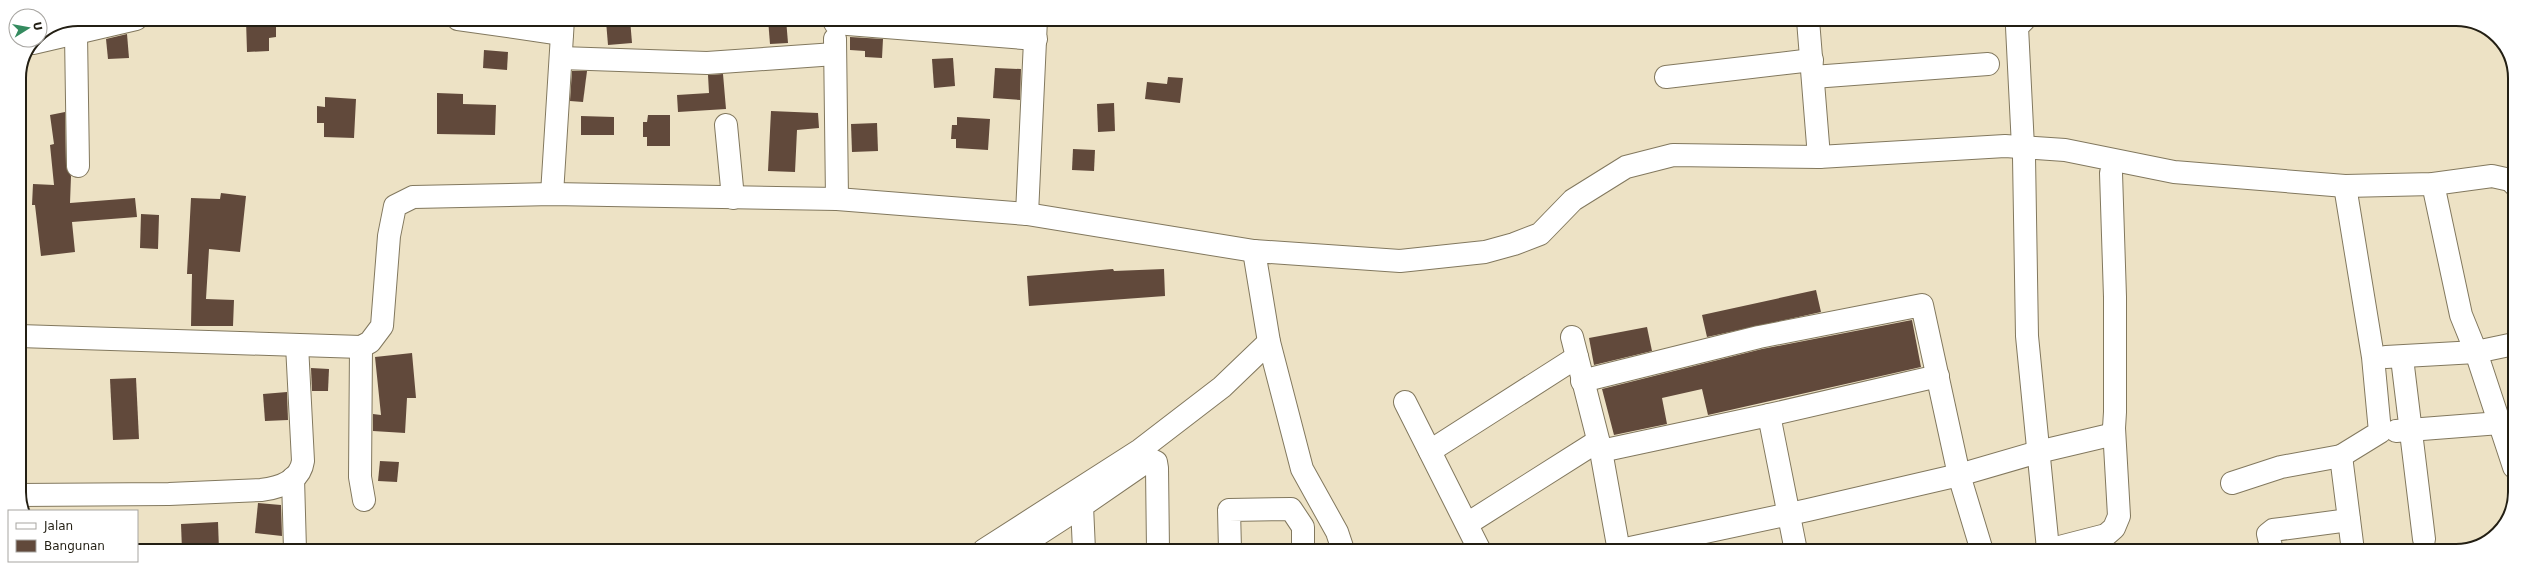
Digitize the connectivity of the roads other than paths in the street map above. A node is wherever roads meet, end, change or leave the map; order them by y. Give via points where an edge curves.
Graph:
1 (108, 26) edge
2 (549, 26) edge
3 (835, 26) edge
4 (961, 26) edge
5 (1808, 26) edge
6 (2018, 26) edge
7 (562, 27) edge
8 (1036, 29) edge
9 (76, 34) junction
10 (48, 40) edge
11 (835, 54) junction
12 (561, 58) junction
13 (1988, 64) dead end
14 (1812, 69) junction
15 (1666, 77) dead end
16 (726, 125) dead end
17 (2023, 152) junction
18 (1819, 157) junction
19 (78, 166) dead end
20 (2112, 173) dead end
21 (2508, 180) edge
22 (2433, 184) junction
23 (2345, 186) junction
24 (552, 194) junction
25 (733, 198) junction
26 (837, 199) junction
27 (1027, 214) junction
28 (1254, 251) junction
29 (26, 336) edge
30 (1269, 342) junction
31 (297, 345) junction
32 (2508, 345) edge
33 (361, 347) junction
34 (2476, 352) junction
35 (2373, 357) junction
36 (2402, 358) junction
37 (1938, 376) junction
38 (1582, 381) junction
39 (1406, 402) dead end
40 (1769, 415) junction
41 (2500, 423) junction
42 (2114, 428) junction
43 (2410, 431) junction
44 (2380, 432) junction
45 (1600, 446) junction
46 (2508, 448) edge
47 (1430, 451) junction
48 (2038, 452) junction
49 (2341, 456) junction
50 (1959, 475) junction
51 (293, 478) junction
52 (2232, 483) dead end
53 (26, 495) edge
54 (364, 500) dead end
55 (1082, 506) junction
56 (1787, 515) junction
57 (2349, 520) junction
58 (1467, 524) junction
59 (2424, 540) dead end
60 (295, 544) edge
61 (993, 544) edge
62 (1023, 544) edge
63 (1084, 544) edge
64 (1158, 544) edge
65 (1230, 544) edge
66 (1303, 544) edge
67 (1341, 544) edge
68 (1477, 544) edge
69 (1617, 544) edge
70 (1647, 544) edge
71 (1794, 544) edge
72 (1980, 544) edge
73 (2046, 544) edge
74 (2070, 544) edge
75 (2270, 544) edge
76 (2352, 544) edge

1 - 9 street
2 - 7 street
3 - 11 street
4 - 8 street
5 - 14 street
6 - 17 street
7 - 12 street
8 - 27 street
9 - 10 street
9 - 19 street
11 - 12 street via 707,63
11 - 26 street
12 - 24 street
13 - 14 street
14 - 15 street
14 - 18 street
16 - 25 street
17 - 18 street via 2005,146
17 - 23 street via 2065,150 2174,172
17 - 48 street via 2027,336
18 - 28 street via 1673,155 1626,167 1573,200 1540,234 1485,252 1400,261
20 - 42 street via 2115,297
21 - 22 street via 2492,176
22 - 23 street
22 - 34 street via 2461,315
23 - 35 street
24 - 25 street
24 - 33 street via 412,197 395,206 389,236 382,326 370,342
25 - 26 street
26 - 27 street
27 - 28 street
28 - 30 street
29 - 31 street
30 - 61 street via 1222,387 1140,450
30 - 67 street via 1302,469
31 - 33 street
31 - 51 street via 303,461 302,467
32 - 34 street
33 - 54 street via 360,477
34 - 36 street
34 - 41 street
35 - 36 street
35 - 44 street
36 - 43 street
37 - 38 street via 1922,305 1759,337
37 - 40 street
37 - 50 street
38 - 45 street
38 - 47 street via 1574,347
39 - 47 street
40 - 45 street
40 - 56 street
41 - 43 street
41 - 46 street
42 - 48 street via 2110,435
42 - 74 street via 2119,516 2114,528 2106,535
43 - 44 street
43 - 59 street
44 - 49 street
45 - 58 street
45 - 69 street
47 - 58 street
48 - 50 street
48 - 73 street
49 - 52 street via 2281,467
49 - 57 street
50 - 56 street
50 - 72 street
51 - 53 street via 282,486 261,490 169,494
51 - 60 street
55 - 62 street
55 - 63 street
55 - 64 street via 1140,466 1150,461 1156,462
56 - 70 street
56 - 71 street
57 - 75 street via 2273,530 2268,534
57 - 76 street
58 - 68 street
65 - 66 street via 1229,510 1268,509 1291,509 1303,527

